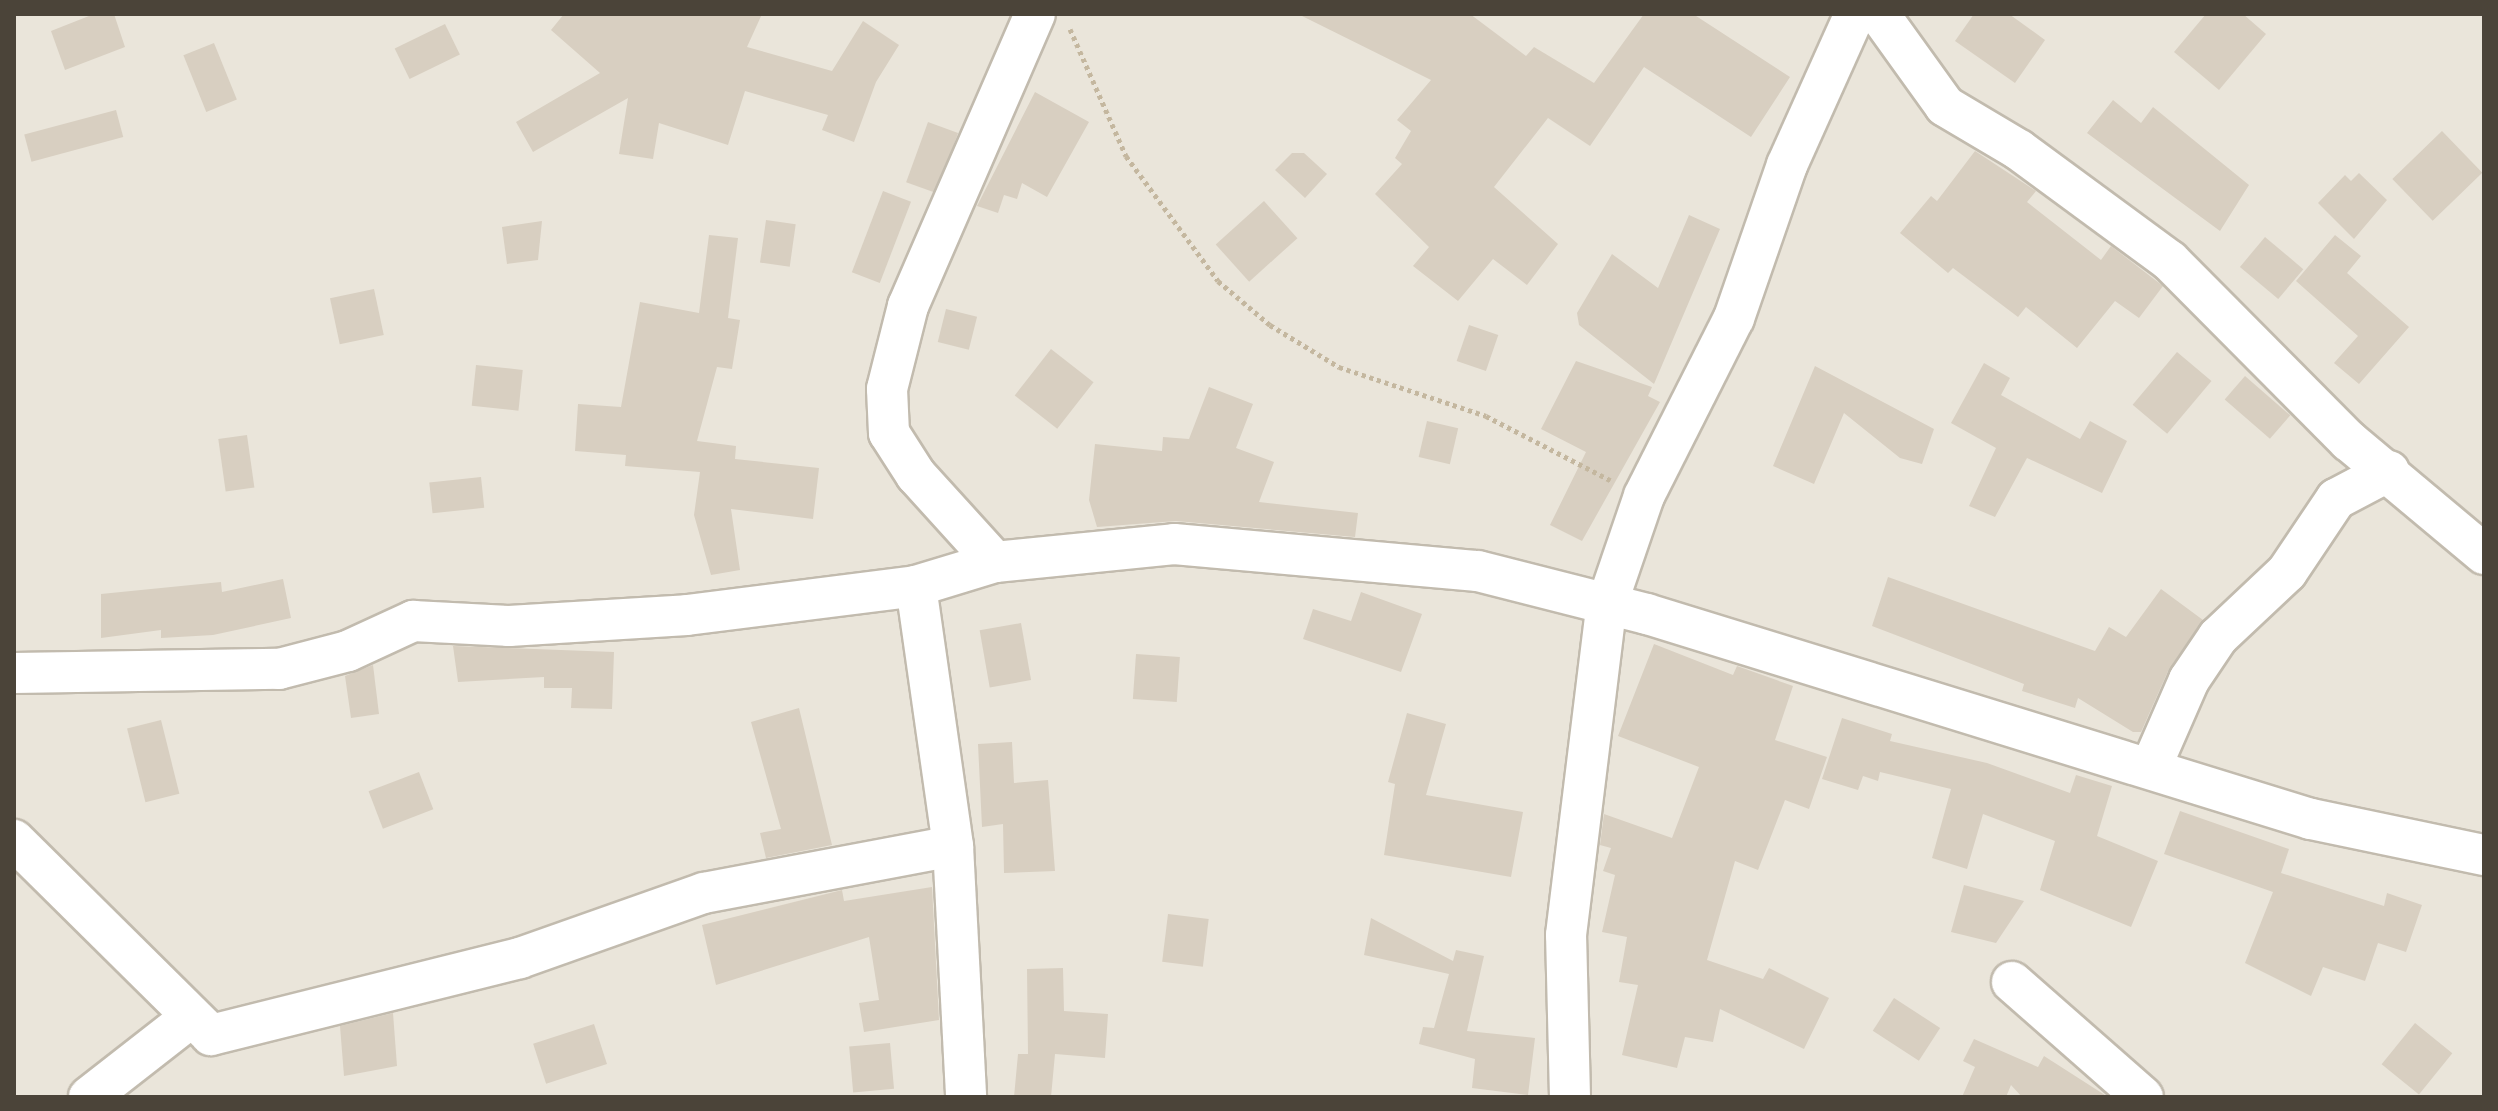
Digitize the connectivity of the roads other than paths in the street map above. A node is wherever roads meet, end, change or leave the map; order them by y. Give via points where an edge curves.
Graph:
1 (1855, 14) edge
2 (1879, 14) edge
3 (1051, 19) edge
4 (2389, 471) junction
5 (2484, 554) edge
6 (995, 562) junction
7 (916, 586) junction
8 (1606, 607) junction
9 (14, 673) edge
10 (2151, 767) junction
11 (14, 840) edge
12 (953, 846) junction
13 (2484, 855) edge
14 (2012, 982) dead end
15 (189, 1019) junction
16 (89, 1097) edge
17 (966, 1097) edge
18 (1570, 1097) edge
19 (2143, 1097) edge

1 - 8 street via 1787,165 1734,318 1644,496
2 - 4 street via 1945,106 2019,150 2170,261 2240,337
3 - 6 street via 908,306 887,389 889,433 902,454
4 - 5 street
4 - 10 street via 2336,499 2287,572 2218,637 2189,680
6 - 7 street
6 - 8 street via 1174,544 1478,571
7 - 9 street via 687,615 509,626 413,621 348,651 279,669
7 - 12 street
8 - 10 street
8 - 18 street via 1566,935
10 - 13 street via 2311,819
11 - 15 street
12 - 15 street via 704,893 589,938 347,998 239,1033 211,1035
12 - 17 street
14 - 19 street
15 - 16 street

